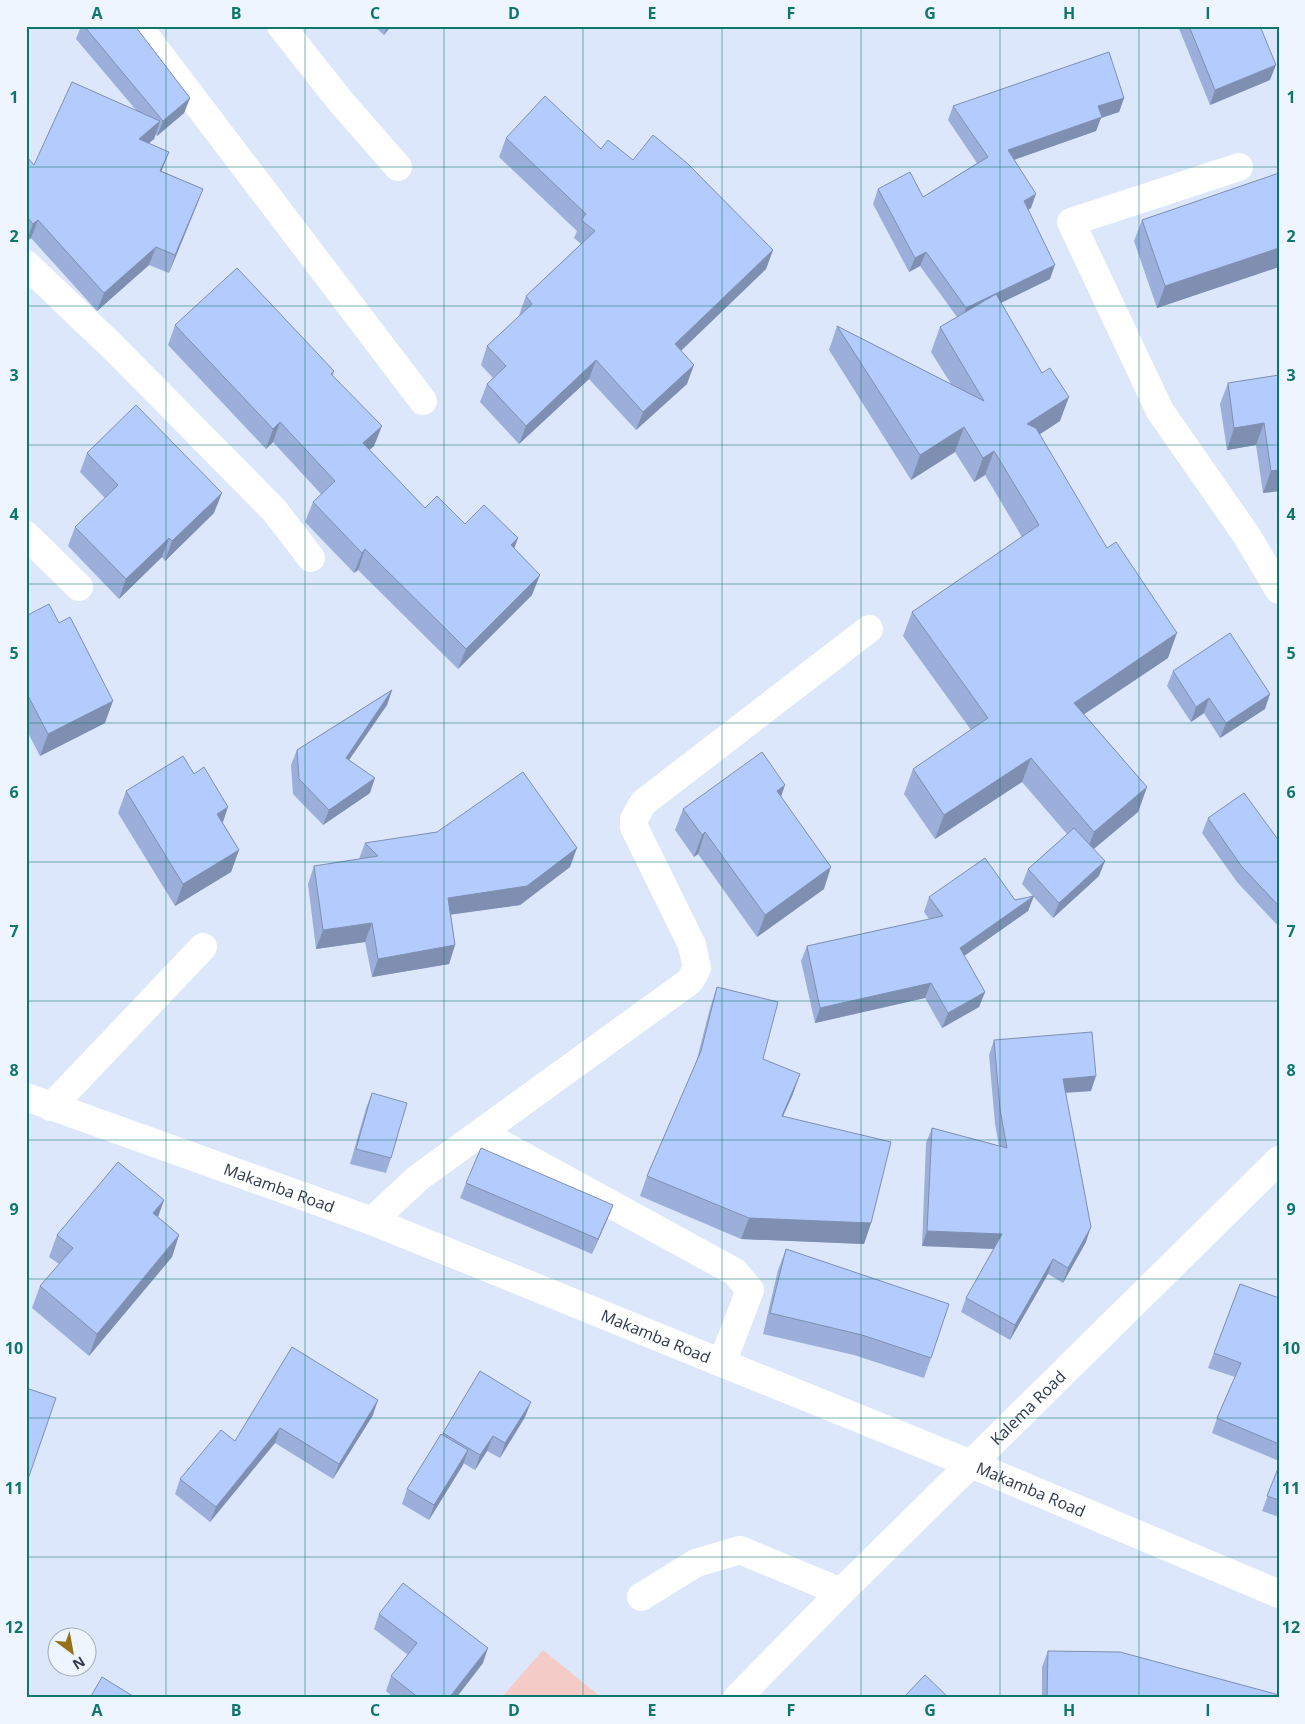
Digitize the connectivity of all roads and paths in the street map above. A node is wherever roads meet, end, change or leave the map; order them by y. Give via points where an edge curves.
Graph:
1 (138, 26) edge
2 (281, 26) edge
3 (398, 167) dead end
4 (1238, 167) dead end
5 (26, 264) edge
6 (423, 401) dead end
7 (26, 535) edge
8 (311, 558) dead end
9 (79, 587) dead end
10 (1279, 590) edge
11 (869, 630) dead end
12 (203, 947) dead end
13 (38, 1102) edge
14 (481, 1132) junction
15 (1279, 1160) edge
16 (372, 1221) junction
17 (722, 1363) junction
18 (971, 1464) junction
19 (840, 1592) junction
20 (1279, 1594) edge
21 (641, 1597) dead end
22 (737, 1698) edge

1 - 6 street
2 - 3 street
4 - 10 street via 1071,222 1160,411 1247,536
5 - 8 street via 268,504
7 - 9 street
11 - 14 street via 643,803 637,812 634,827 692,945 697,968 690,981
12 - 13 street
13 - 16 street, Makamba Road
14 - 16 street via 418,1178
14 - 17 street via 735,1272 750,1290
15 - 18 street, Kalema Road
16 - 17 street, Makamba Road
17 - 18 street, Makamba Road
18 - 19 street, Kalema Road
18 - 20 street, Makamba Road
19 - 21 street via 740,1550 696,1562
19 - 22 street, Kalema Road

